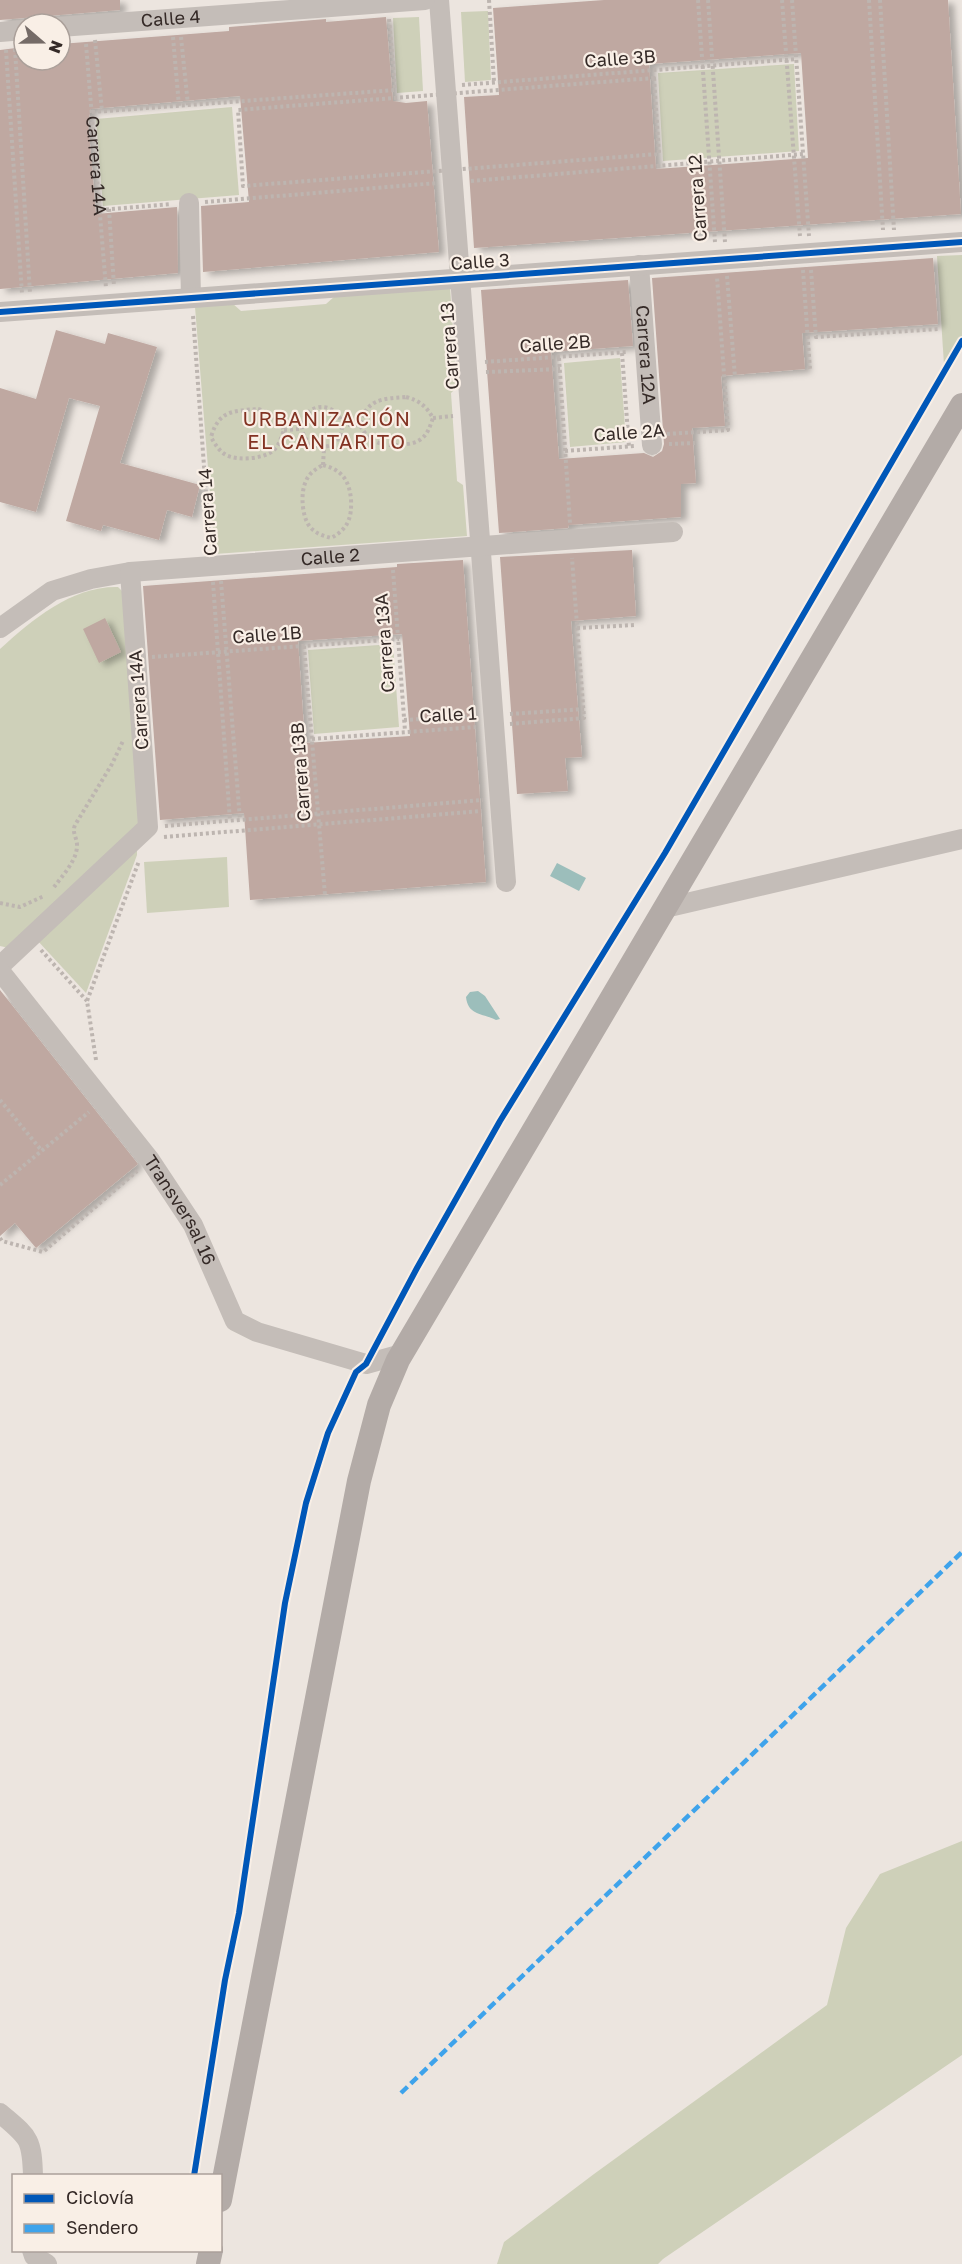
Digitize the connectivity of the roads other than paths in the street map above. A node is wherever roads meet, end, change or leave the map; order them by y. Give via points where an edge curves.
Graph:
1 (425, 0) edge
2 (440, 0) edge
3 (72, 26) edge
4 (189, 203) dead end
5 (962, 242) edge
6 (639, 265) junction
7 (460, 278) junction
8 (191, 298) junction
9 (0, 312) edge
10 (962, 405) edge
11 (652, 440) road end
12 (673, 532) dead end
13 (480, 547) junction
14 (130, 572) junction
15 (0, 628) edge
16 (962, 839) edge
17 (506, 882) dead end
18 (665, 908) junction
19 (0, 969) edge
20 (402, 1354) junction
21 (366, 1364) junction
22 (384, 1392) junction
23 (0, 2113) edge
24 (33, 2174) edge
25 (222, 2190) edge
26 (33, 2252) edge
27 (48, 2264) edge

1 - 3 street, Calle 4
2 - 7 street, Carrera 13
4 - 8 street
5 - 6 street, Calle 3
6 - 7 street, Calle 3
6 - 11 street, Carrera 12A
7 - 8 street, Calle 3
7 - 13 street, Carrera 13
8 - 9 street, Calle 3
10 - 18 main road
12 - 13 street, Calle 2
13 - 14 street, Calle 2
13 - 17 street, Carrera 13
14 - 15 street, Calle 2 via 52,591
14 - 19 street, Carrera 14A via 148,827
16 - 18 street
18 - 20 main road
19 - 21 street, Transversal 16 via 150,1160 193,1225 235,1321 258,1332
20 - 21 street
20 - 22 main road
21 - 22 street
22 - 25 main road via 359,1481
23 - 24 street via 31,2145
26 - 27 street

